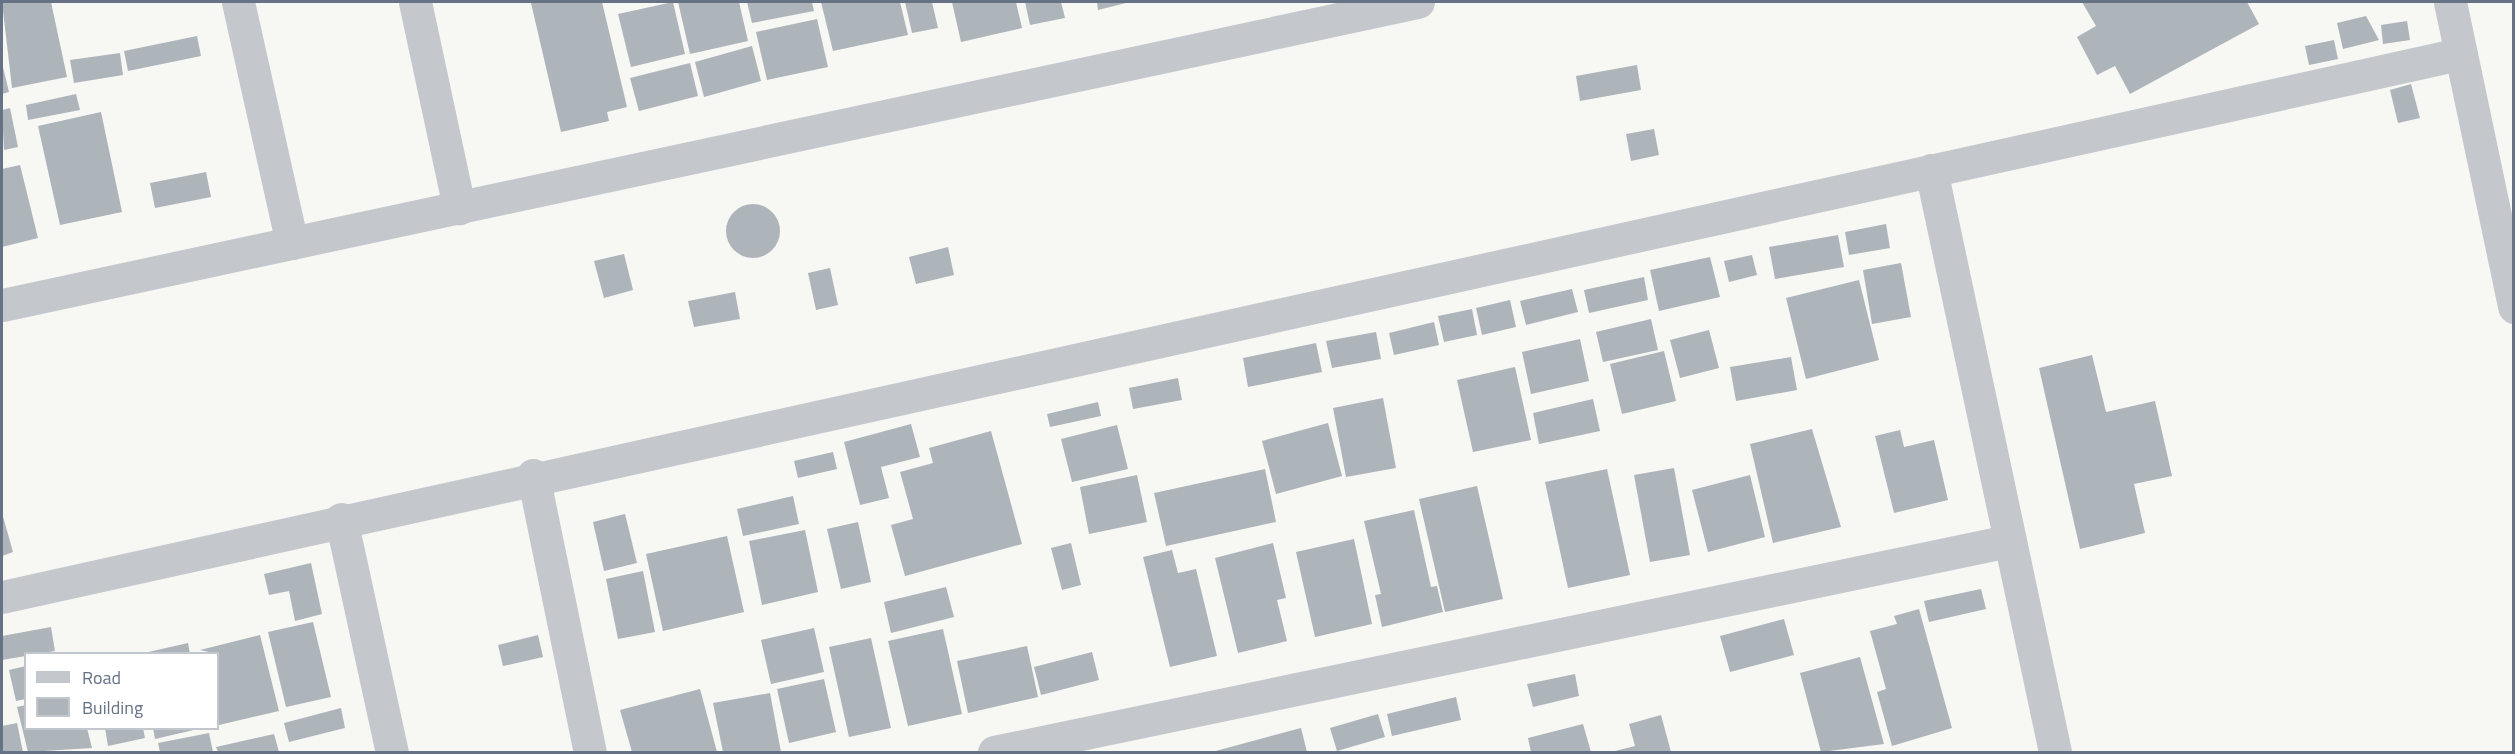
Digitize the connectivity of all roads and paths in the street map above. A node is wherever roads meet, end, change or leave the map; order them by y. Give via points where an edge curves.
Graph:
1 (238, 2) edge
2 (416, 2) edge
3 (1418, 2) edge
4 (2450, 2) edge
5 (2460, 54) junction
6 (1931, 170) junction
7 (459, 208) junction
8 (292, 243) junction
9 (2, 305) edge
10 (2514, 307) edge
11 (533, 475) junction
12 (341, 519) junction
13 (2008, 541) junction
14 (2, 597) edge
15 (392, 753) edge
16 (590, 753) edge
17 (994, 753) edge
18 (2055, 753) edge

1 - 8 street
2 - 7 street
3 - 7 street
4 - 5 street
5 - 6 street
5 - 10 street
6 - 11 street
6 - 13 street
7 - 8 street
8 - 9 street
11 - 12 street
11 - 16 street
12 - 14 street
12 - 15 street
13 - 17 street
13 - 18 street

